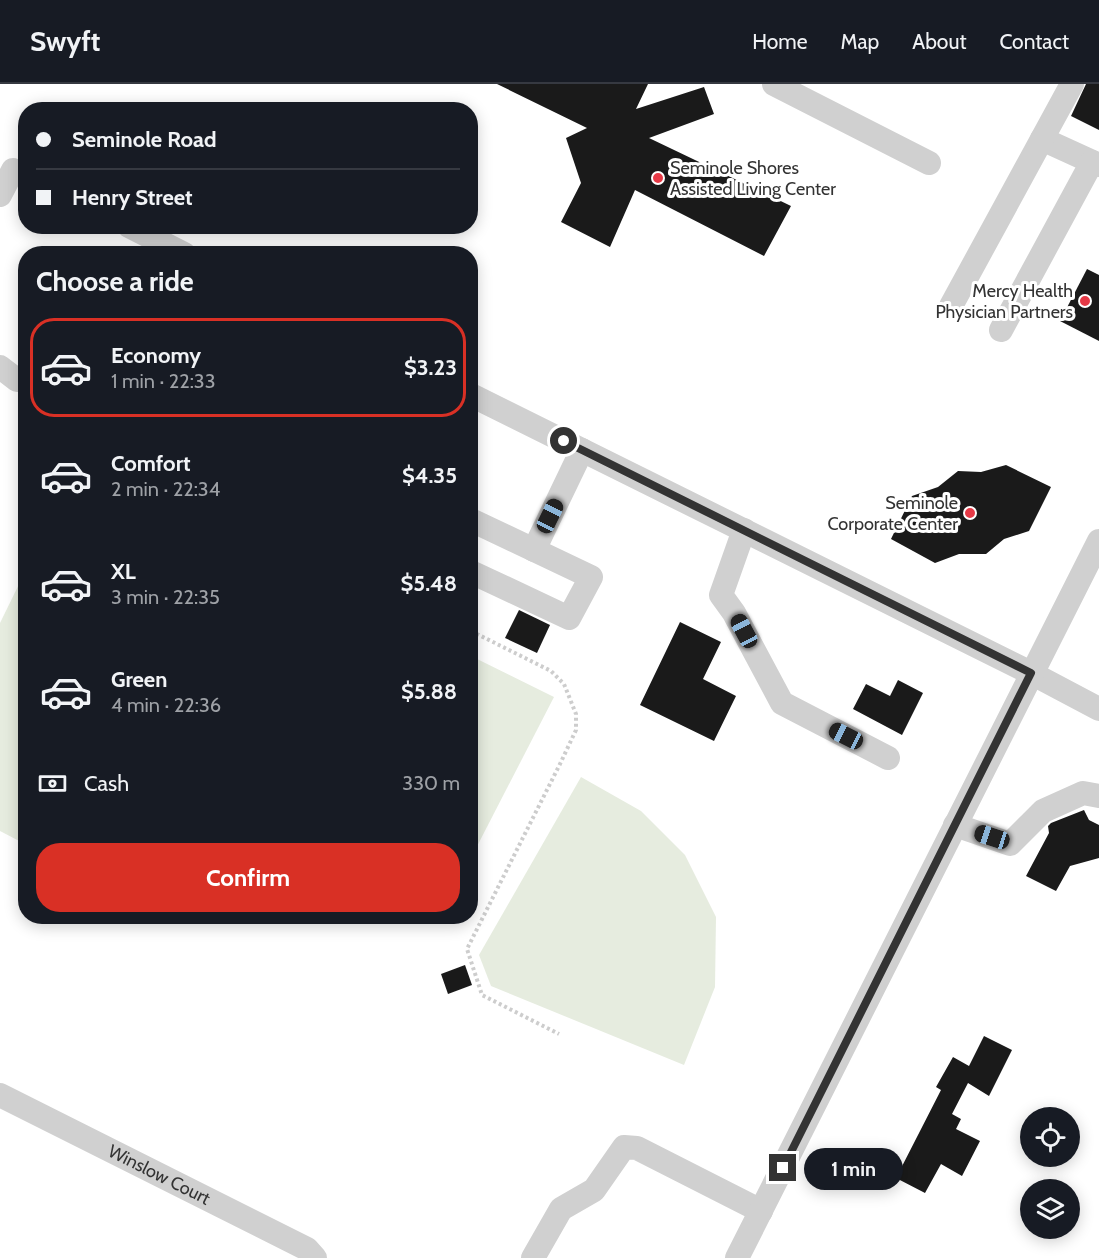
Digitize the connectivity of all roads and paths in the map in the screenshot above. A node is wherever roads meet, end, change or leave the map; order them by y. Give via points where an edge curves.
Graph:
1 (774, 84) edge
2 (1072, 84) edge
3 (1042, 139) junction
4 (929, 163) dead end
5 (1096, 164) edge
6 (13, 169) edge
7 (0, 195) edge
8 (145, 234) edge
9 (168, 246) edge
10 (951, 306) dead end
11 (1001, 330) dead end
12 (478, 398) edge
13 (582, 450) junction
14 (478, 523) edge
15 (744, 530) junction
16 (1099, 541) edge
17 (534, 550) junction
18 (478, 575) edge
19 (478, 634) edge
20 (1031, 673) junction
21 (1099, 709) edge
22 (888, 758) dead end
23 (1099, 796) edge
24 (955, 825) junction
25 (559, 1034) dead end
26 (0, 1095) edge
27 (761, 1211) junction
28 (315, 1258) edge
29 (533, 1258) edge
30 (736, 1258) edge

1 - 4 street
2 - 3 street
3 - 5 street
3 - 10 street
5 - 11 street
6 - 7 street
8 - 9 street
12 - 13 street
13 - 15 street
13 - 17 street
14 - 17 street
15 - 20 street
15 - 22 street via 721,595 782,703
16 - 20 street
17 - 18 street via 591,577 569,618
19 - 25 path via 551,671 564,684 576,714 576,730 467,949 482,995
20 - 21 street
20 - 24 street
23 - 24 street via 1083,793 1043,811 1010,844
24 - 27 street
26 - 28 street, Winslow Court via 307,1250
27 - 29 street via 637,1148 624,1148 594,1190 561,1209
27 - 30 street

